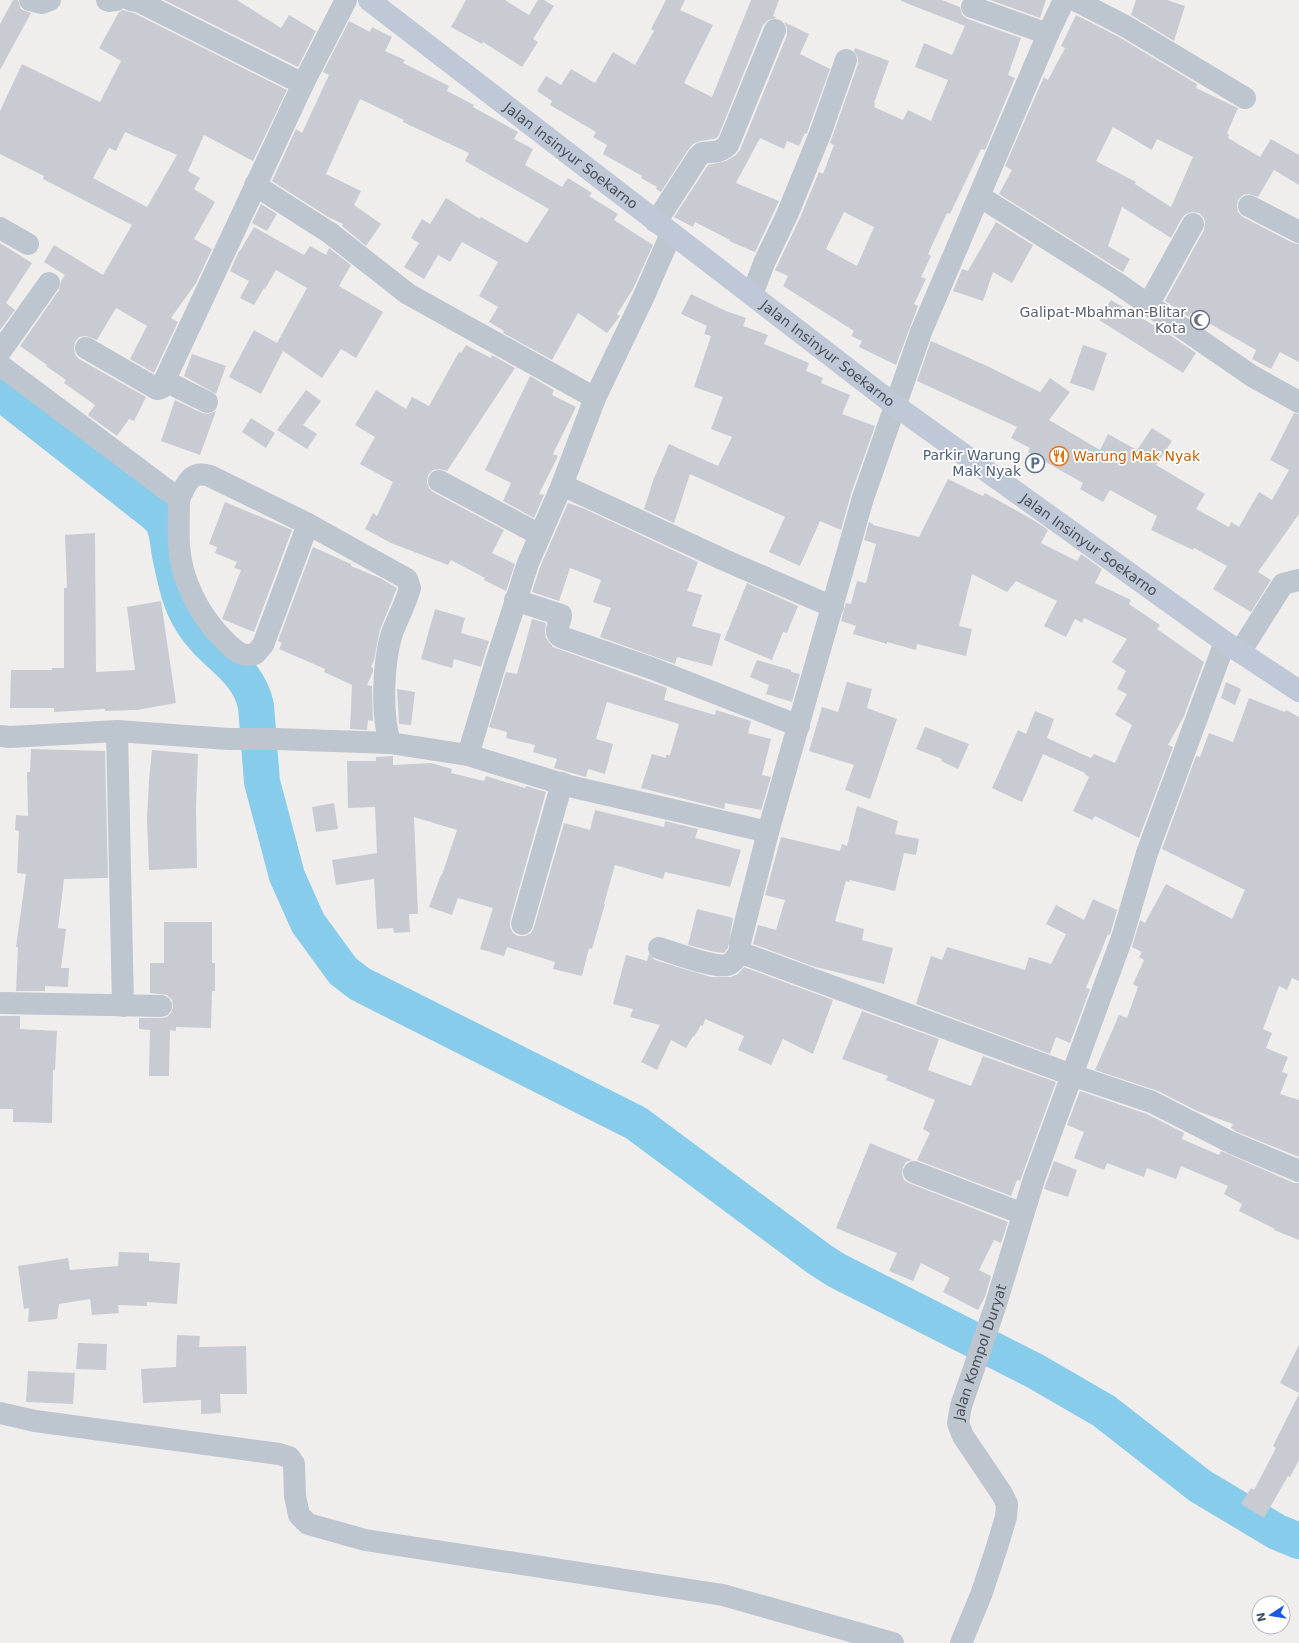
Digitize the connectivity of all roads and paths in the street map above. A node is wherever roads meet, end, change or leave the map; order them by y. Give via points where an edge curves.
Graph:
1 (30, 0) edge
2 (50, 0) edge
3 (107, 0) edge
4 (116, 0) edge
5 (131, 0) edge
6 (346, 0) edge
7 (369, 0) edge
8 (1064, 0) edge
9 (1075, 0) edge
10 (972, 7) dead end
11 (775, 30) dead end
12 (1048, 34) junction
13 (846, 60) dead end
14 (303, 84) junction
15 (1245, 98) dead end
16 (255, 186) junction
17 (979, 196) junction
18 (1249, 206) dead end
19 (1193, 224) dead end
20 (0, 228) edge
21 (664, 228) junction
22 (1299, 232) edge
23 (28, 244) dead end
24 (49, 283) dead end
25 (752, 295) junction
26 (1148, 304) junction
27 (86, 348) dead end
28 (0, 352) edge
29 (0, 365) edge
30 (165, 381) junction
31 (595, 398) junction
32 (207, 402) dead end
33 (1299, 402) edge
34 (896, 406) junction
35 (439, 481) dead end
36 (562, 485) junction
37 (180, 498) junction
38 (308, 524) junction
39 (540, 535) junction
40 (1299, 580) edge
41 (515, 600) junction
42 (833, 607) junction
43 (1232, 647) junction
44 (1299, 691) edge
45 (799, 726) junction
46 (117, 731) junction
47 (0, 736) edge
48 (390, 743) junction
49 (468, 755) junction
50 (562, 783) junction
51 (768, 832) junction
52 (522, 924) dead end
53 (660, 948) dead end
54 (740, 951) junction
55 (0, 1003) edge
56 (122, 1006) junction
57 (161, 1006) dead end
58 (1072, 1076) junction
59 (1299, 1171) edge
60 (914, 1172) dead end
61 (1023, 1214) junction
62 (0, 1413) edge
63 (893, 1643) edge
64 (960, 1643) edge

1 - 2 street via 42,3
3 - 4 street
5 - 14 street
6 - 14 street
7 - 21 main road, Jalan Insinyur Soekarno
8 - 12 street
9 - 15 street via 1125,26
10 - 12 street
11 - 21 street via 728,145 716,153 702,153 698,157
12 - 17 street
13 - 25 street via 820,134
14 - 16 street
16 - 30 street
16 - 31 street via 330,233 408,294
17 - 26 street
17 - 34 street via 921,332
18 - 22 street
19 - 26 street
20 - 23 street
21 - 25 main road, Jalan Insinyur Soekarno
21 - 31 street via 643,298
24 - 28 street
25 - 34 main road, Jalan Insinyur Soekarno
26 - 33 street via 1252,376
27 - 30 street via 157,389 161,388
29 - 37 street
30 - 32 street
31 - 36 street
34 - 42 street via 863,498
34 - 43 main road, Jalan Insinyur Soekarno
35 - 39 street
36 - 39 street
36 - 42 street
37 - 38 street via 188,480 205,474
37 - 38 street via 179,546 189,588 215,631 234,650 246,656 255,654 263,645
38 - 48 street via 409,581 410,591 392,635 385,672 385,715
39 - 41 street
40 - 43 street, Jalan Kompol Duryat via 1283,584
41 - 45 street via 561,615 556,632 561,637 651,668
41 - 49 street
42 - 45 street
43 - 44 main road, Jalan Insinyur Soekarno
43 - 58 street, Jalan Kompol Duryat via 1147,853 1122,938
45 - 51 street
46 - 47 street
46 - 48 street via 229,739
46 - 56 street
48 - 49 street
49 - 50 street
50 - 51 street
50 - 52 street
51 - 54 street
53 - 54 street via 710,963 726,965 732,963
54 - 58 street
55 - 56 street
56 - 57 street
58 - 59 street via 1152,1102 1232,1143
58 - 61 street, Jalan Kompol Duryat
60 - 61 street
61 - 64 street, Jalan Kompol Duryat via 961,1406 958,1423 963,1436 1007,1504 998,1547
62 - 63 street via 35,1421 289,1457 294,1464 295,1496 299,1515 308,1524 365,1540 723,1595

